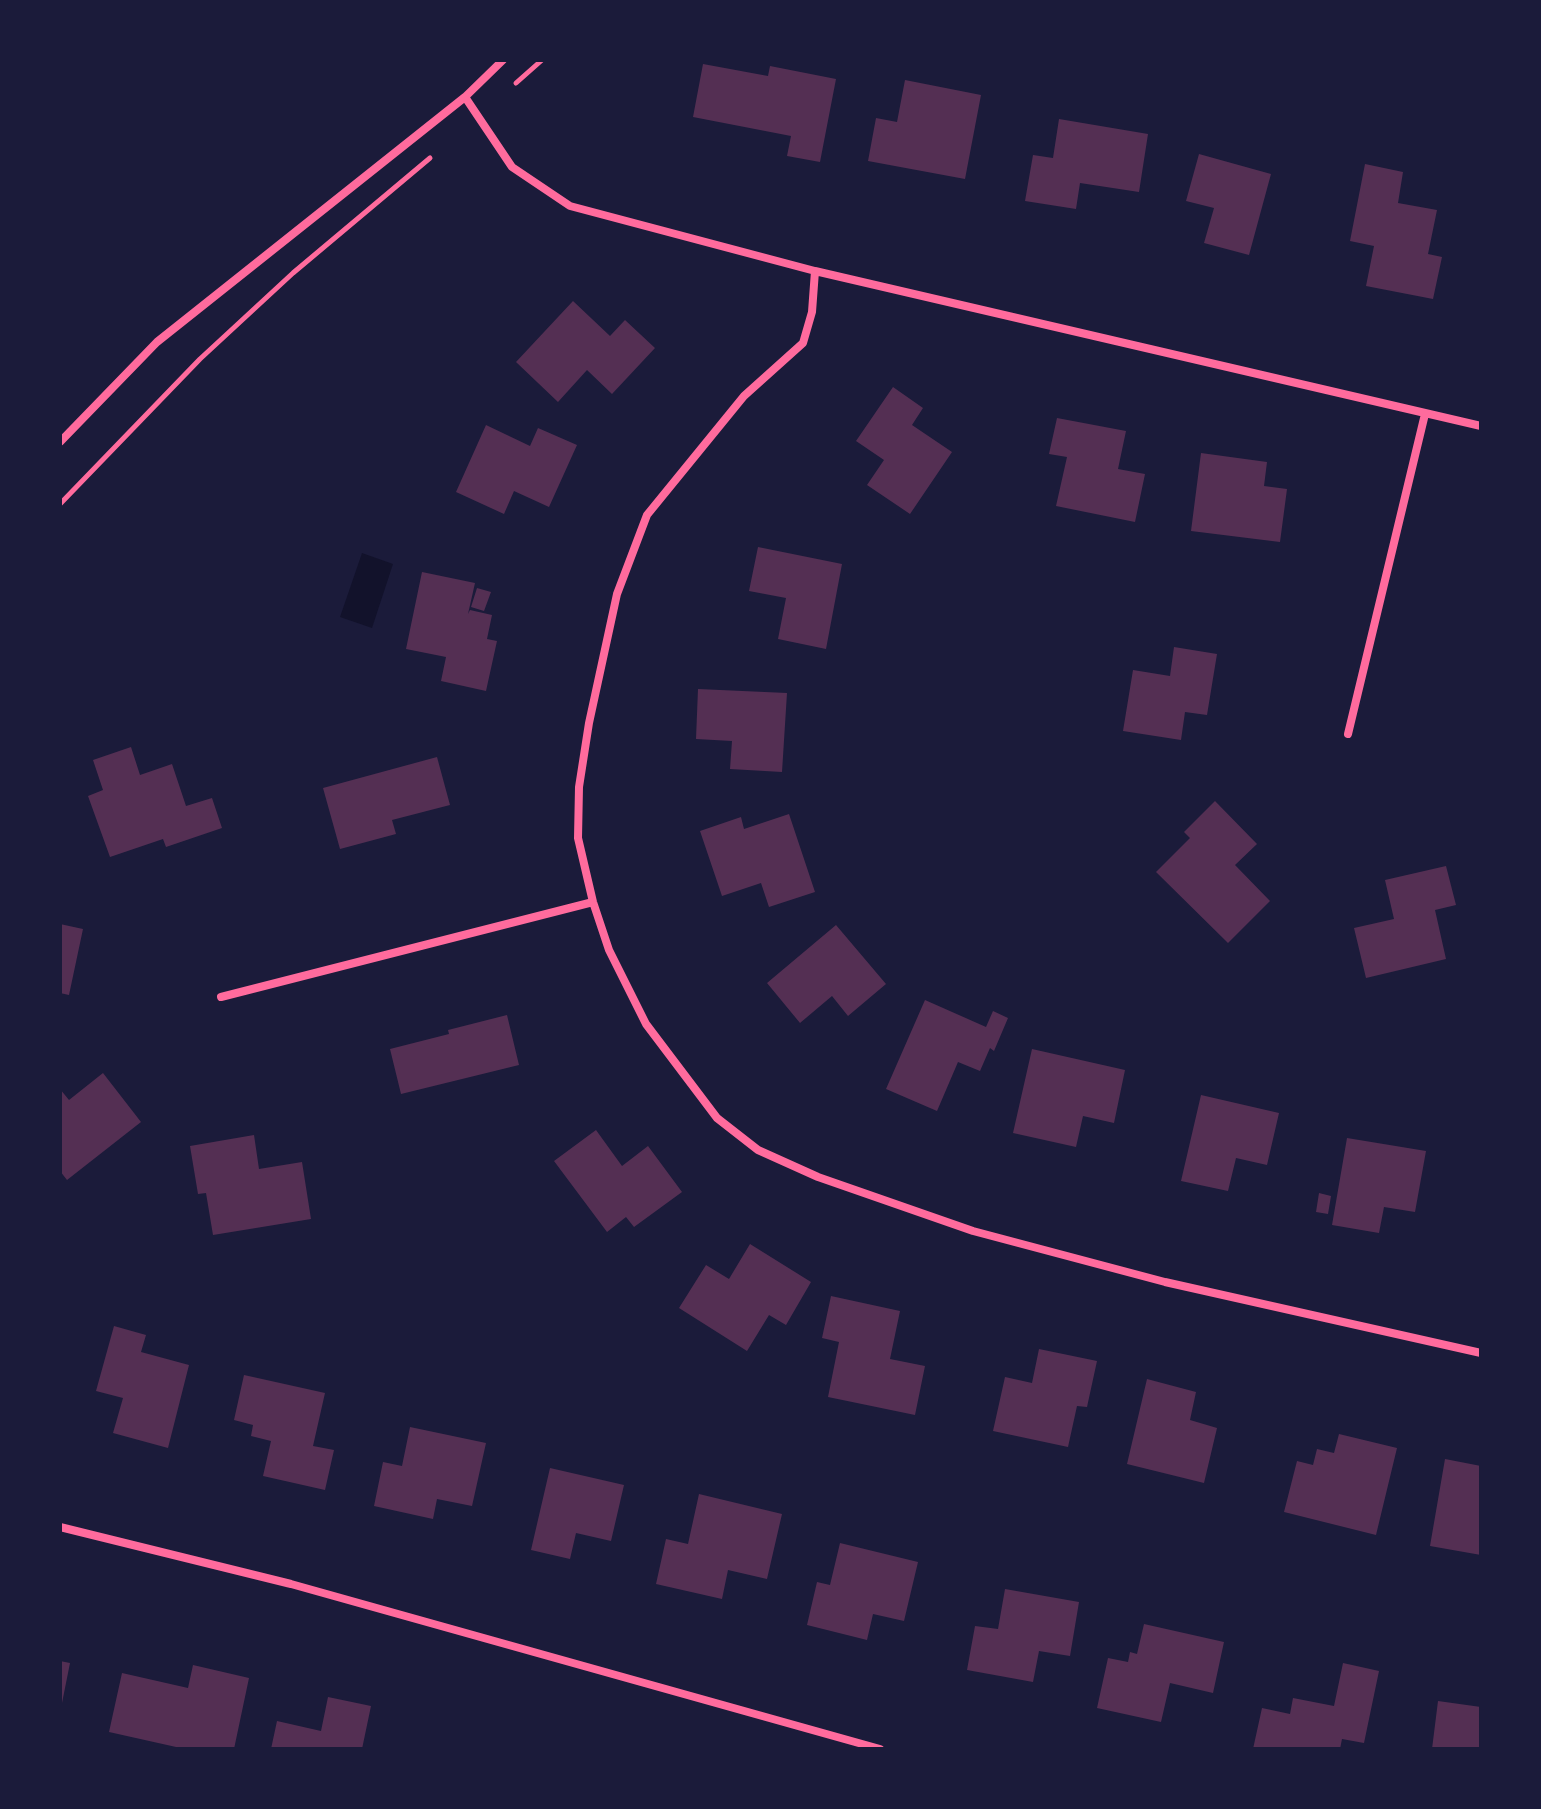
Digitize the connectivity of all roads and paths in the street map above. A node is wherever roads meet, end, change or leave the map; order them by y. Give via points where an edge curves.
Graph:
1 (503, 60) edge
2 (542, 60) edge
3 (523, 78) dead end
4 (465, 97) junction
5 (433, 156) dead end
6 (815, 271) junction
7 (1425, 414) junction
8 (1481, 426) edge
9 (60, 442) edge
10 (60, 504) edge
11 (1348, 734) dead end
12 (593, 902) junction
13 (221, 997) dead end
14 (1481, 1353) edge
15 (60, 1527) edge
16 (880, 1749) edge

1 - 4 street
2 - 3 path
4 - 6 street via 512,167 570,206
4 - 9 street via 157,342
5 - 10 path via 200,359
6 - 7 street
6 - 12 street via 803,343 744,396 647,515 617,594 579,787 578,838
7 - 8 street
7 - 11 street
12 - 13 street
12 - 14 street via 609,950 646,1024 717,1118 758,1150 818,1177 973,1231 1165,1282
15 - 16 street via 291,1584

